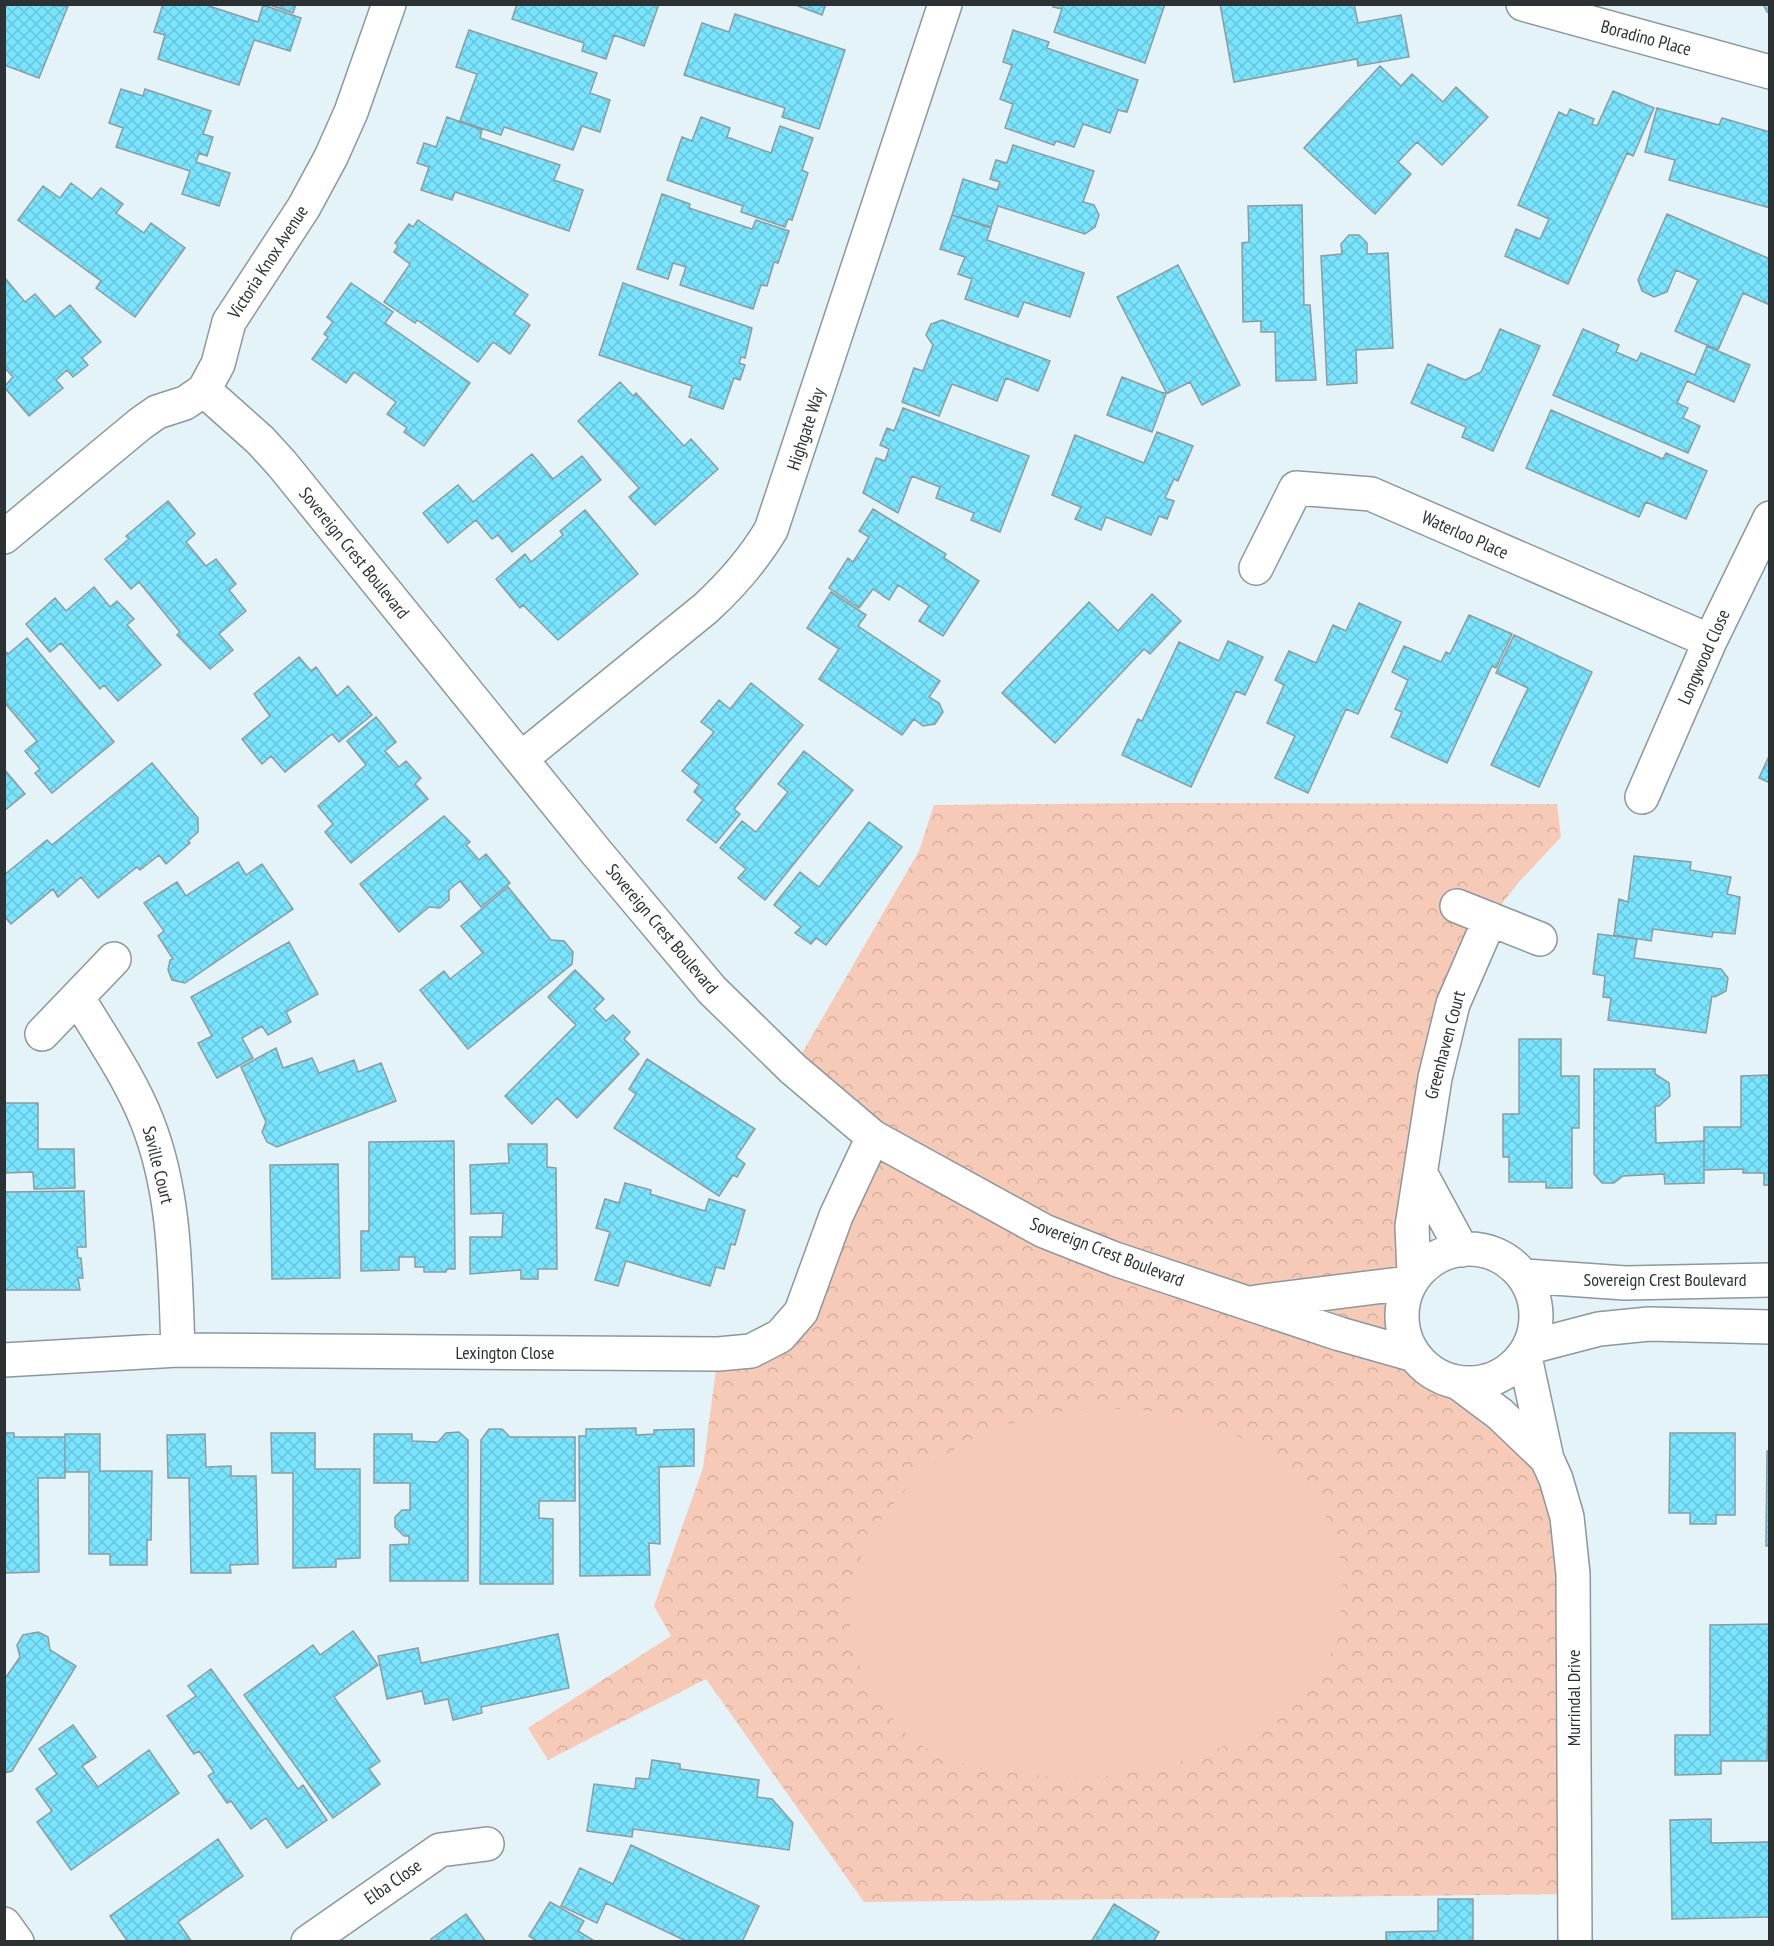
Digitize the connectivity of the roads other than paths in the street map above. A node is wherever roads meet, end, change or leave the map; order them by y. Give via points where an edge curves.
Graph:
1 (389, 4) edge
2 (945, 4) edge
3 (1523, 4) edge
4 (1770, 72) edge
5 (204, 390) junction
6 (1770, 518) edge
7 (4, 537) edge
8 (1256, 568) dead end
9 (1710, 641) junction
10 (522, 758) junction
11 (1642, 797) dead end
12 (1457, 906) dead end
13 (1490, 919) junction
14 (1540, 939) dead end
15 (114, 959) dead end
16 (78, 998) junction
17 (42, 1034) dead end
18 (873, 1137) junction
19 (1422, 1176) junction
20 (1462, 1250) junction
21 (1525, 1276) junction
22 (1411, 1278) junction
23 (1770, 1280) edge
24 (1248, 1303) junction
25 (1770, 1327) edge
26 (178, 1350) junction
27 (1527, 1352) junction
28 (1413, 1355) junction
29 (4, 1360) edge
30 (1460, 1384) junction
31 (1547, 1459) junction
32 (487, 1844) dead end
33 (4, 1924) edge
34 (18, 1941) edge
35 (308, 1941) edge
36 (1575, 1941) edge

1 - 5 street, Victoria Knox Avenue via 331,157 304,207 229,322 218,364
2 - 10 street, Highgate Way via 771,530 756,555 713,601
3 - 4 street, Boradino Place
5 - 7 street via 140,424
5 - 10 street, Sovereign Crest Boulevard via 271,451
6 - 9 street, Longwood Close
8 - 9 street, Waterloo Place via 1296,488 1371,495
9 - 11 street, Longwood Close
10 - 18 street, Sovereign Crest Boulevard via 712,990 793,1069
12 - 13 street
13 - 14 street
13 - 19 street, Greenhaven Court via 1453,1004 1428,1111
15 - 16 street
16 - 17 street
16 - 26 street, Saville Court via 147,1120 158,1155 173,1233
18 - 24 street, Sovereign Crest Boulevard via 1044,1231
18 - 26 street, Lexington Close via 836,1216 801,1312 780,1336 751,1351 707,1354
19 - 20 street
19 - 22 street, Greenhaven Court via 1412,1226
20 - 21 street via 1484,1250 1506,1258
20 - 22 street via 1442,1256
21 - 23 street, Sovereign Crest Boulevard via 1625,1283
21 - 27 street via 1536,1300 1537,1326
22 - 24 street, Sovereign Crest Boulevard
22 - 28 street via 1401,1308 1402,1332
24 - 28 street, Sovereign Crest Boulevard
25 - 27 street via 1649,1324 1599,1329
26 - 29 street, Lexington Close
27 - 30 street via 1498,1376
27 - 31 street, Murrindal Drive
28 - 30 street via 1431,1373
30 - 31 street, Murrindal Drive via 1500,1414
31 - 36 street, Murrindal Drive via 1567,1517 1573,1574
32 - 35 street, Elba Close via 440,1850
33 - 34 street

